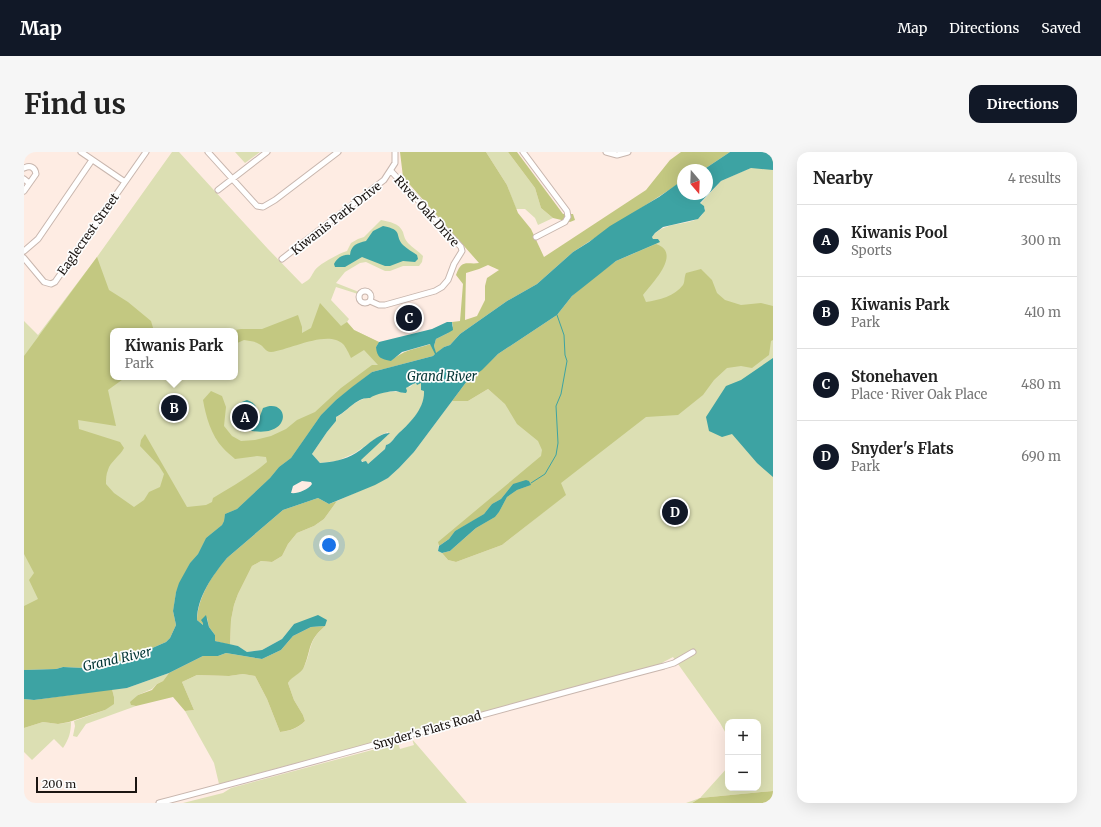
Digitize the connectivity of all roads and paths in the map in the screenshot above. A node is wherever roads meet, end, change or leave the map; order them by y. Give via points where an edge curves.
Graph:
1 (81, 152) edge
2 (146, 152) edge
3 (208, 152) edge
4 (267, 152) edge
5 (338, 152) edge
6 (395, 152) edge
7 (523, 152) edge
8 (606, 152) edge
9 (628, 152) edge
10 (92, 160) junction
11 (24, 168) edge
12 (391, 171) junction
13 (233, 178) junction
14 (24, 179) edge
15 (125, 182) junction
16 (29, 183) junction
17 (218, 190) dead end
18 (24, 191) edge
19 (536, 237) dead end
20 (24, 251) edge
21 (24, 258) edge
22 (282, 259) dead end
23 (370, 301) dead end
24 (693, 652) dead end
25 (159, 803) edge

1 - 10 street
2 - 15 street, Eaglecrest Street
3 - 13 street
4 - 13 street
5 - 13 street via 262,207 257,206
6 - 12 street, Kiwanis Park Drive via 395,163
7 - 19 street via 567,211 568,217 565,222
8 - 9 street via 617,155
10 - 15 street
10 - 20 street via 38,239
11 - 16 street via 32,167 36,172
12 - 22 street, Kiwanis Park Drive via 384,180
12 - 23 street, River Oak Drive via 462,247 462,251 448,280 435,291 385,305
13 - 17 street
14 - 16 street
15 - 21 street, Eaglecrest Street via 54,282 44,282
16 - 18 street
24 - 25 street, Snyder's Flats Road via 664,666

